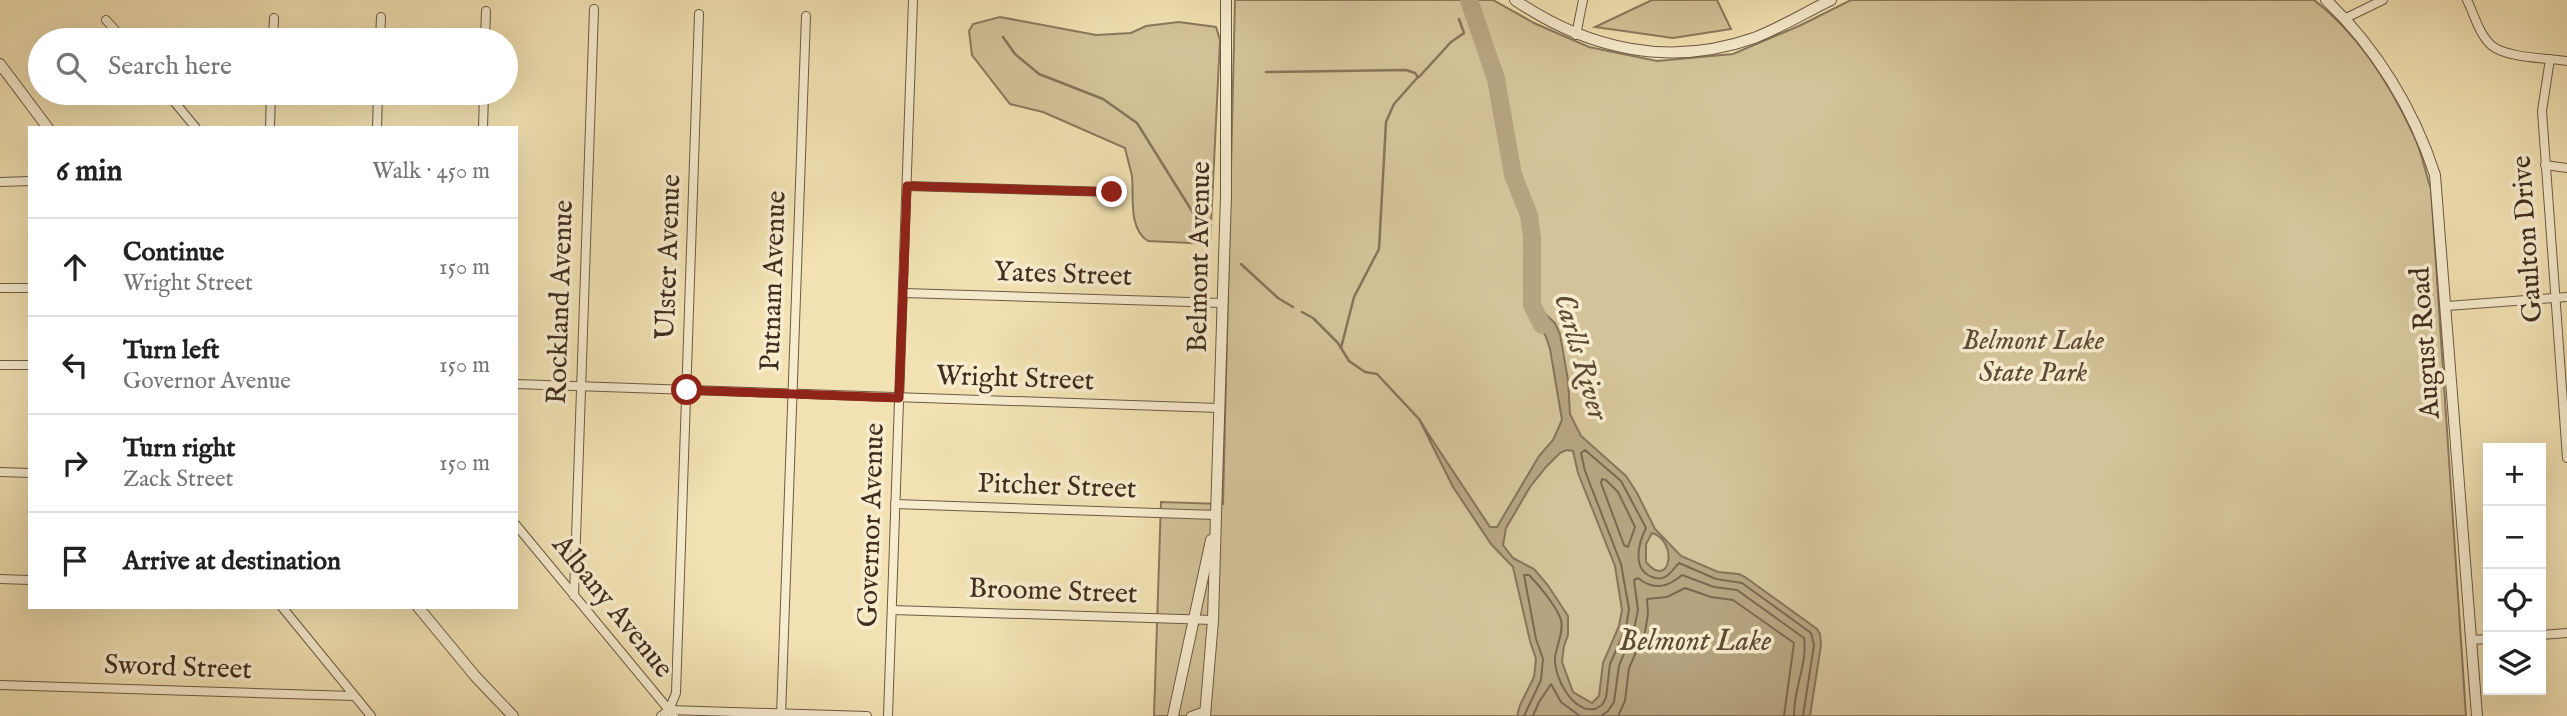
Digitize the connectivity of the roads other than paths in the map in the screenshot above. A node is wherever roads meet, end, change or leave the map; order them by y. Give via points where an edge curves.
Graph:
1 (913, 0) edge
2 (1226, 0) edge
3 (1515, 0) edge
4 (1583, 0) edge
5 (1831, 0) edge
6 (2326, 0) edge
7 (2383, 0) edge
8 (2467, 0) edge
9 (594, 9) dead end
10 (486, 10) dead end
11 (699, 14) dead end
12 (806, 16) dead end
13 (381, 17) dead end
14 (274, 18) dead end
15 (2346, 18) junction
16 (106, 20) dead end
17 (113, 28) edge
18 (274, 28) edge
19 (381, 28) edge
20 (485, 28) edge
21 (1576, 35) junction
22 (2550, 58) junction
23 (2567, 61) edge
24 (0, 64) edge
25 (4, 76) edge
26 (28, 104) edge
27 (29, 105) edge
28 (177, 105) edge
29 (271, 105) edge
30 (378, 105) edge
31 (484, 105) edge
32 (46, 126) edge
33 (194, 126) edge
34 (270, 126) edge
35 (377, 126) edge
36 (483, 126) edge
37 (2545, 165) junction
38 (2567, 168) edge
39 (28, 181) edge
40 (0, 182) edge
41 (907, 186) junction
42 (1112, 192) dead end
43 (0, 288) edge
44 (28, 288) edge
45 (904, 293) junction
46 (2567, 297) edge
47 (2555, 298) junction
48 (1222, 303) junction
49 (2447, 306) junction
50 (0, 365) edge
51 (28, 365) edge
52 (518, 384) edge
53 (581, 386) junction
54 (687, 390) junction
55 (793, 394) junction
56 (899, 398) junction
57 (2565, 404) edge
58 (1219, 408) junction
59 (2567, 458) edge
60 (0, 472) edge
61 (28, 473) edge
62 (895, 504) junction
63 (1216, 516) junction
64 (518, 527) edge
65 (0, 579) edge
66 (28, 580) edge
67 (574, 596) junction
68 (284, 609) edge
69 (420, 609) edge
70 (892, 610) junction
71 (1194, 619) junction
72 (1213, 620) junction
73 (2567, 633) edge
74 (2546, 635) edge
75 (2483, 639) edge
76 (2471, 640) junction
77 (0, 685) edge
78 (354, 696) junction
79 (671, 713) edge
80 (781, 714) edge
81 (1205, 714) edge
82 (371, 716) edge
83 (513, 716) edge
84 (661, 716) edge
85 (867, 716) edge
86 (888, 716) edge
87 (1173, 716) edge
88 (1192, 716) edge
89 (2477, 716) edge

1 - 41 street, Governor Avenue
2 - 48 street, Belmont Avenue
3 - 21 street
4 - 21 street
5 - 21 street via 1755,37 1675,53 1626,49
6 - 15 street, August Road
7 - 15 street
8 - 22 street via 2491,45 2503,52
9 - 53 street, Rockland Avenue
10 - 20 street
11 - 54 street, Ulster Avenue
12 - 55 street, Putnam Avenue
13 - 19 street
14 - 18 street
15 - 49 street, August Road via 2386,73 2427,149 2435,175
16 - 17 street
22 - 23 street
22 - 37 street, Gaulton Drive via 2542,111
24 - 25 street
25 - 26 street
27 - 32 street
28 - 33 street
29 - 34 street
30 - 35 street
31 - 36 street
37 - 38 street
37 - 47 street, Gaulton Drive
39 - 40 street
41 - 42 street
41 - 45 street, Governor Avenue
43 - 44 street
45 - 48 street, Yates Street
45 - 56 street, Governor Avenue
46 - 47 street
47 - 49 street
47 - 57 street, Gaulton Drive
48 - 58 street, Belmont Avenue
49 - 76 street, August Road
50 - 51 street
52 - 53 street, Wright Street
53 - 54 street, Wright Street
53 - 67 street, Rockland Avenue
54 - 55 street, Wright Street
54 - 79 street, Ulster Avenue via 676,693
55 - 56 street, Wright Street
55 - 80 street, Putnam Avenue
56 - 58 street, Wright Street
56 - 62 street, Governor Avenue
57 - 59 street, Gaulton Drive
58 - 63 street, Belmont Avenue
60 - 61 street
62 - 63 street, Pitcher Street
62 - 70 street, Governor Avenue
63 - 71 street, Belmont Avenue
63 - 72 street, Belmont Avenue
64 - 67 street, Albany Avenue
65 - 66 street
67 - 79 street, Albany Avenue
68 - 78 street
69 - 83 street
70 - 71 street, Broome Street
70 - 86 street, Governor Avenue
71 - 72 street, Broome Street
71 - 87 street, Belmont Avenue
72 - 81 street, Belmont Avenue
73 - 74 street
75 - 76 street
76 - 89 street, August Road
77 - 78 street, Sword Street
78 - 82 street
79 - 80 street
79 - 84 street
80 - 85 street
81 - 88 street

